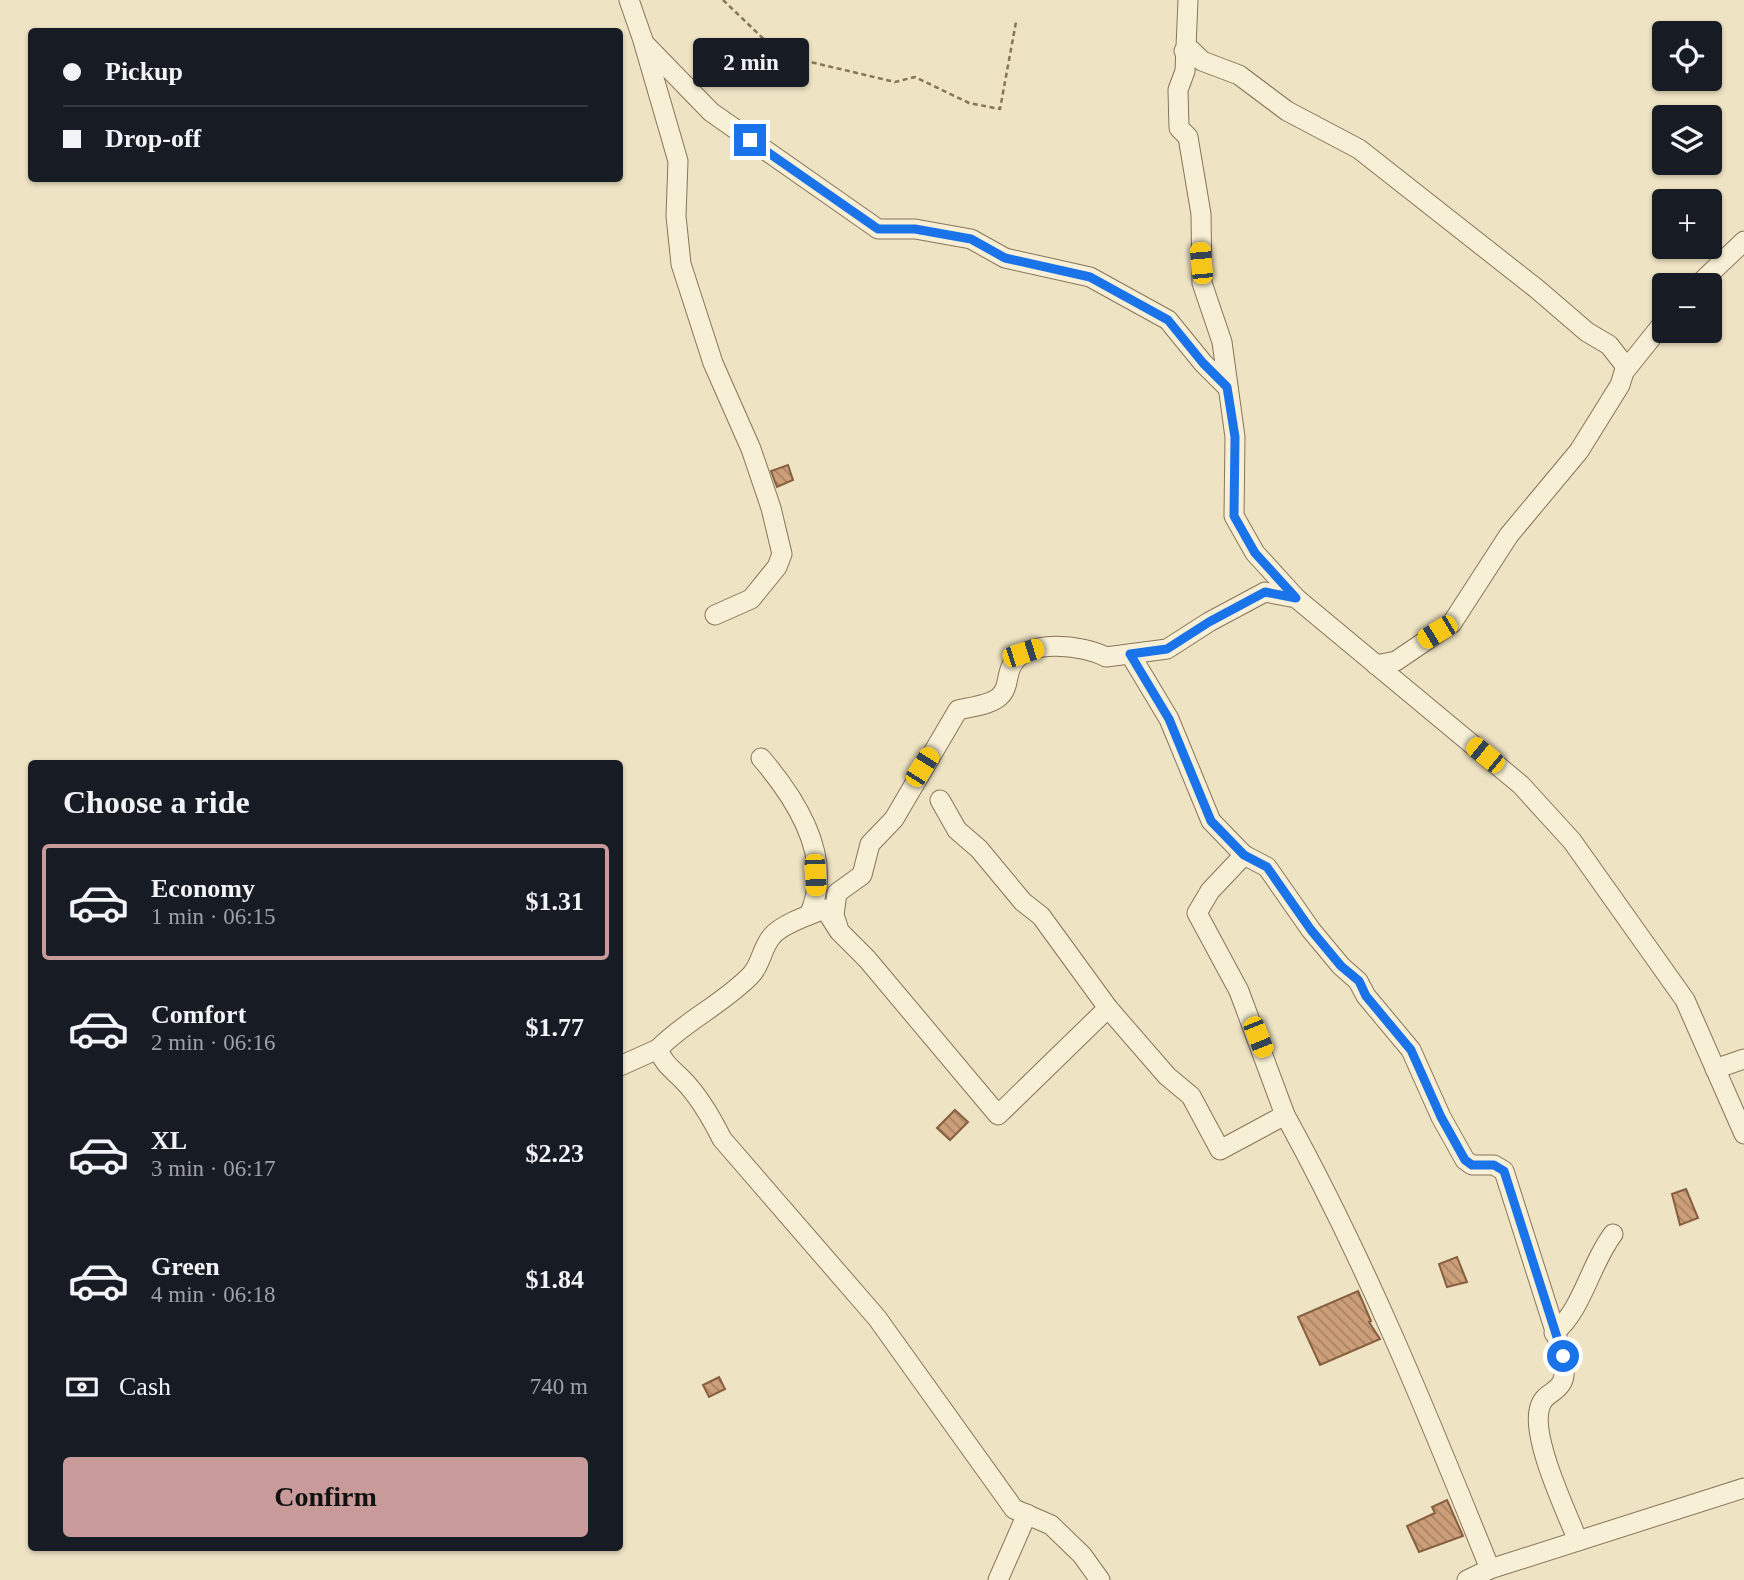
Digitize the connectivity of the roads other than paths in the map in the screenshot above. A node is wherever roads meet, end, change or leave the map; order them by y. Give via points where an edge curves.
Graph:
1 (629, 0) edge
2 (1188, 0) edge
3 (644, 43) junction
4 (1184, 51) junction
5 (1744, 241) edge
6 (1711, 273) edge
7 (1652, 337) edge
8 (1627, 368) junction
9 (1227, 387) junction
10 (1296, 598) junction
11 (715, 615) dead end
12 (1130, 654) junction
13 (1376, 665) junction
14 (761, 758) dead end
15 (940, 800) dead end
16 (816, 851) junction
17 (1244, 855) junction
18 (837, 893) junction
19 (809, 915) junction
20 (839, 931) junction
21 (1108, 1008) junction
22 (658, 1049) junction
23 (1744, 1059) edge
24 (623, 1065) edge
25 (1716, 1069) junction
26 (1285, 1115) junction
27 (1744, 1135) edge
28 (1613, 1234) dead end
29 (1554, 1333) junction
30 (1744, 1488) edge
31 (1027, 1514) junction
32 (1578, 1541) junction
33 (1490, 1569) junction
34 (998, 1580) edge
35 (1100, 1580) edge
36 (1467, 1580) edge

1 - 3 street
2 - 4 street
3 - 9 street via 711,112 878,229 915,229 971,239 1005,258 1090,277 1168,320
3 - 11 street via 678,161 676,216 681,264 713,363 755,460 782,554 751,599
4 - 8 street via 1191,50 1202,61 1239,75 1287,111 1359,149 1609,345
4 - 9 street via 1179,128 1188,137 1201,214 1202,283 1222,342
5 - 6 street
7 - 8 street
8 - 13 street via 1579,451 1509,535 1452,623 1396,661
9 - 10 street via 1235,437 1234,516 1255,553
10 - 12 street via 1265,592 1167,649
10 - 13 street
12 - 17 street via 1169,719 1211,821
12 - 18 street via 1106,657 1098,652 1045,646 1023,653 1011,667 1005,691 997,699 958,710 894,819 870,844 862,875
13 - 25 street via 1521,785 1572,841 1685,1000
14 - 16 street via 783,787
15 - 21 street via 957,830 1041,916
16 - 18 street
16 - 19 street via 817,899
17 - 26 street via 1210,891 1197,913 1238,991
17 - 29 street via 1267,867 1311,930 1359,981 1411,1050 1465,1160 1504,1171
18 - 20 street via 834,915
19 - 20 street via 825,909
19 - 22 street via 772,936 752,974
20 - 21 street via 998,1115
21 - 26 street via 1167,1076 1191,1096 1220,1150
22 - 24 street
22 - 31 street via 665,1066 708,1111 722,1139 877,1318 1014,1509
23 - 25 street
25 - 27 street
26 - 33 street via 1323,1183 1418,1391
28 - 29 street via 1569,1318
29 - 32 street via 1566,1375 1540,1406 1540,1430
30 - 32 street
31 - 34 street
31 - 35 street via 1051,1525
32 - 33 street
33 - 36 street

